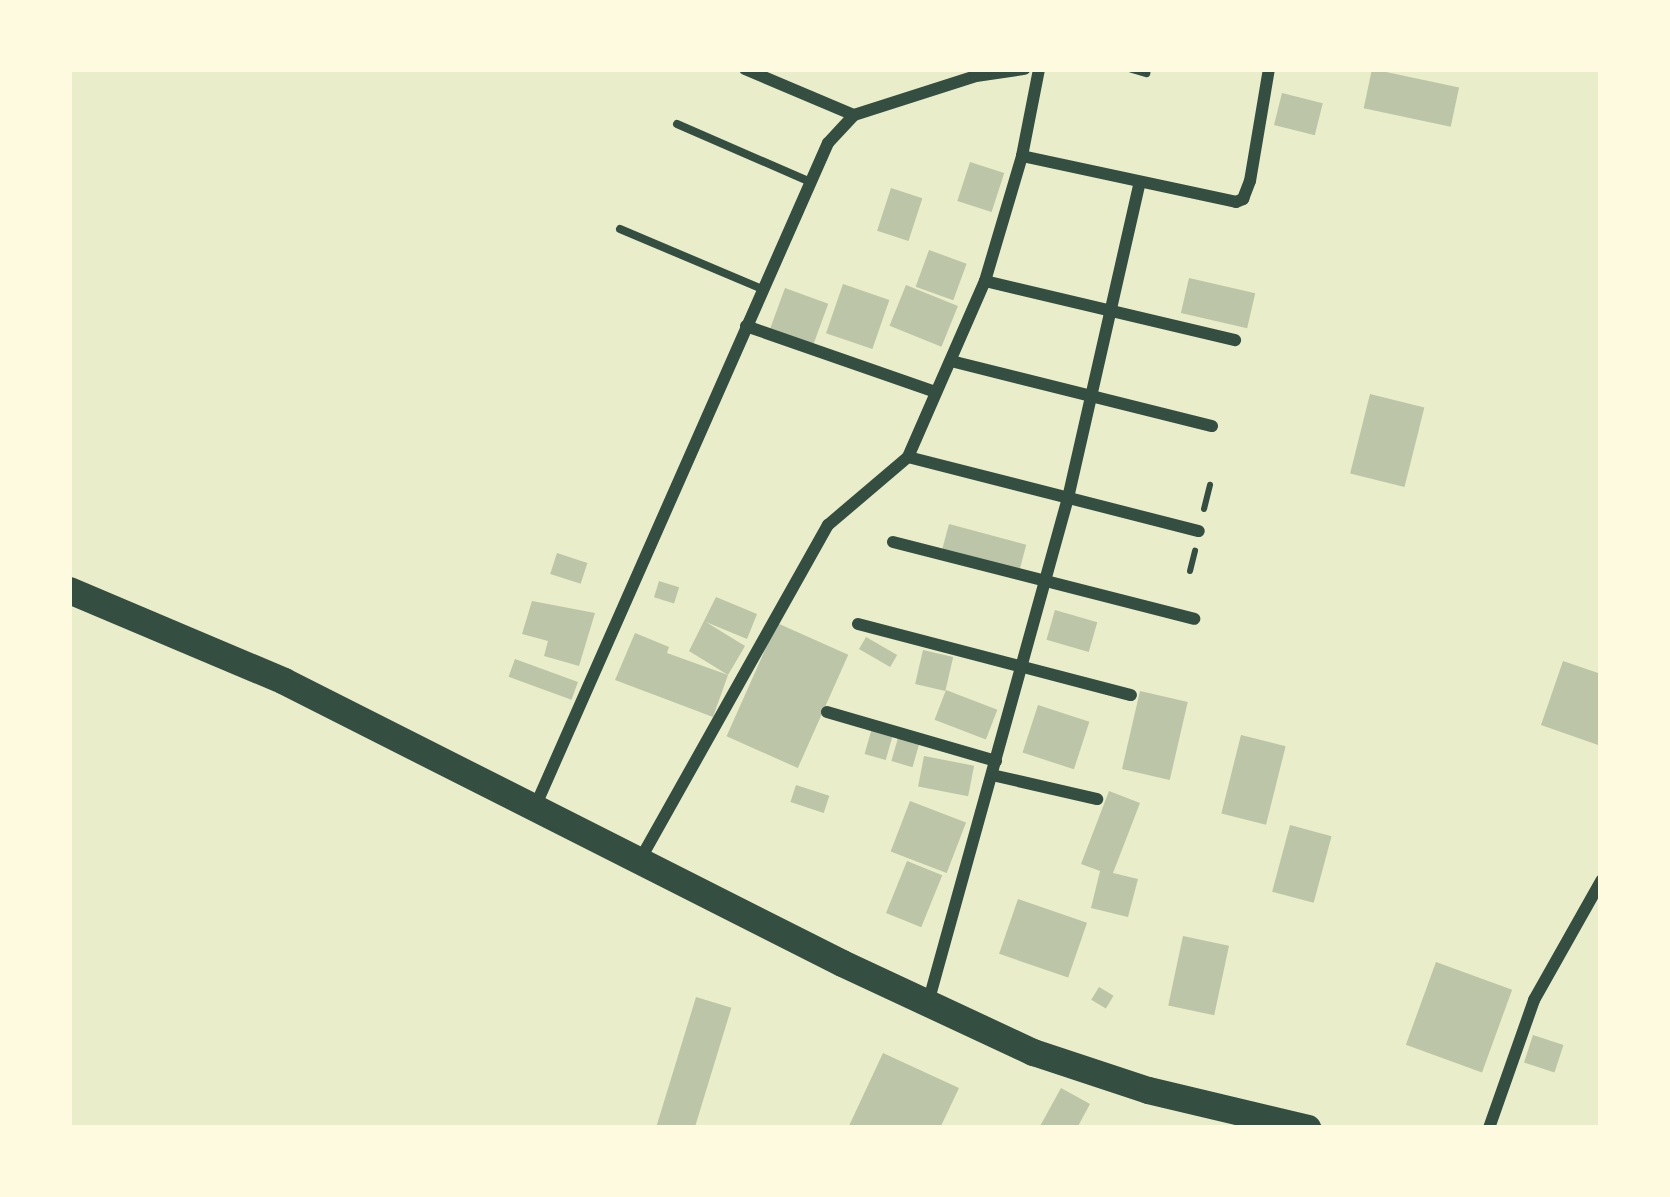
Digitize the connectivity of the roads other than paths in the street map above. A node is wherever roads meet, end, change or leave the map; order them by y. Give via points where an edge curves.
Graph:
1 (745, 69) edge
2 (1024, 69) edge
3 (1039, 69) edge
4 (1132, 69) edge
5 (1269, 69) edge
6 (1147, 73) dead end
7 (774, 74) edge
8 (854, 115) junction
9 (677, 124) dead end
10 (1022, 156) junction
11 (808, 181) junction
12 (1141, 182) junction
13 (620, 229) dead end
14 (985, 281) junction
15 (763, 289) junction
16 (1113, 311) junction
17 (746, 326) junction
18 (1235, 340) dead end
19 (951, 362) junction
20 (936, 392) junction
21 (1093, 398) junction
22 (1212, 426) dead end
23 (908, 457) junction
24 (1068, 498) junction
25 (1199, 531) dead end
26 (893, 542) dead end
27 (1045, 583) junction
28 (69, 590) edge
29 (1194, 619) dead end
30 (858, 624) dead end
31 (1019, 669) junction
32 (1131, 695) dead end
33 (827, 712) dead end
34 (994, 768) junction
35 (1096, 799) dead end
36 (535, 808) junction
37 (640, 860) junction
38 (1601, 881) edge
39 (928, 1004) junction
40 (1308, 1128) edge
41 (1489, 1128) edge

1 - 7 street
2 - 8 street
3 - 10 street
4 - 6 lane
5 - 12 street via 1244,199 1226,203
7 - 8 street
8 - 11 street
9 - 11 lane
10 - 12 street
10 - 14 street
11 - 15 street
12 - 16 street
13 - 15 lane
14 - 16 street
14 - 19 street
15 - 17 street
16 - 18 street
16 - 21 street
17 - 20 street
17 - 36 street
19 - 20 street
19 - 21 street
20 - 23 street
21 - 22 street
21 - 24 street
23 - 24 street
23 - 37 street via 828,525
24 - 25 street
24 - 27 street
26 - 27 street
27 - 29 street
27 - 31 street
28 - 36 main road via 284,681
30 - 31 street
31 - 32 street
31 - 34 street
33 - 34 street
34 - 35 street
34 - 39 street
36 - 37 main road
37 - 39 main road
38 - 41 street via 1534,1000
39 - 40 main road via 1091,1074

